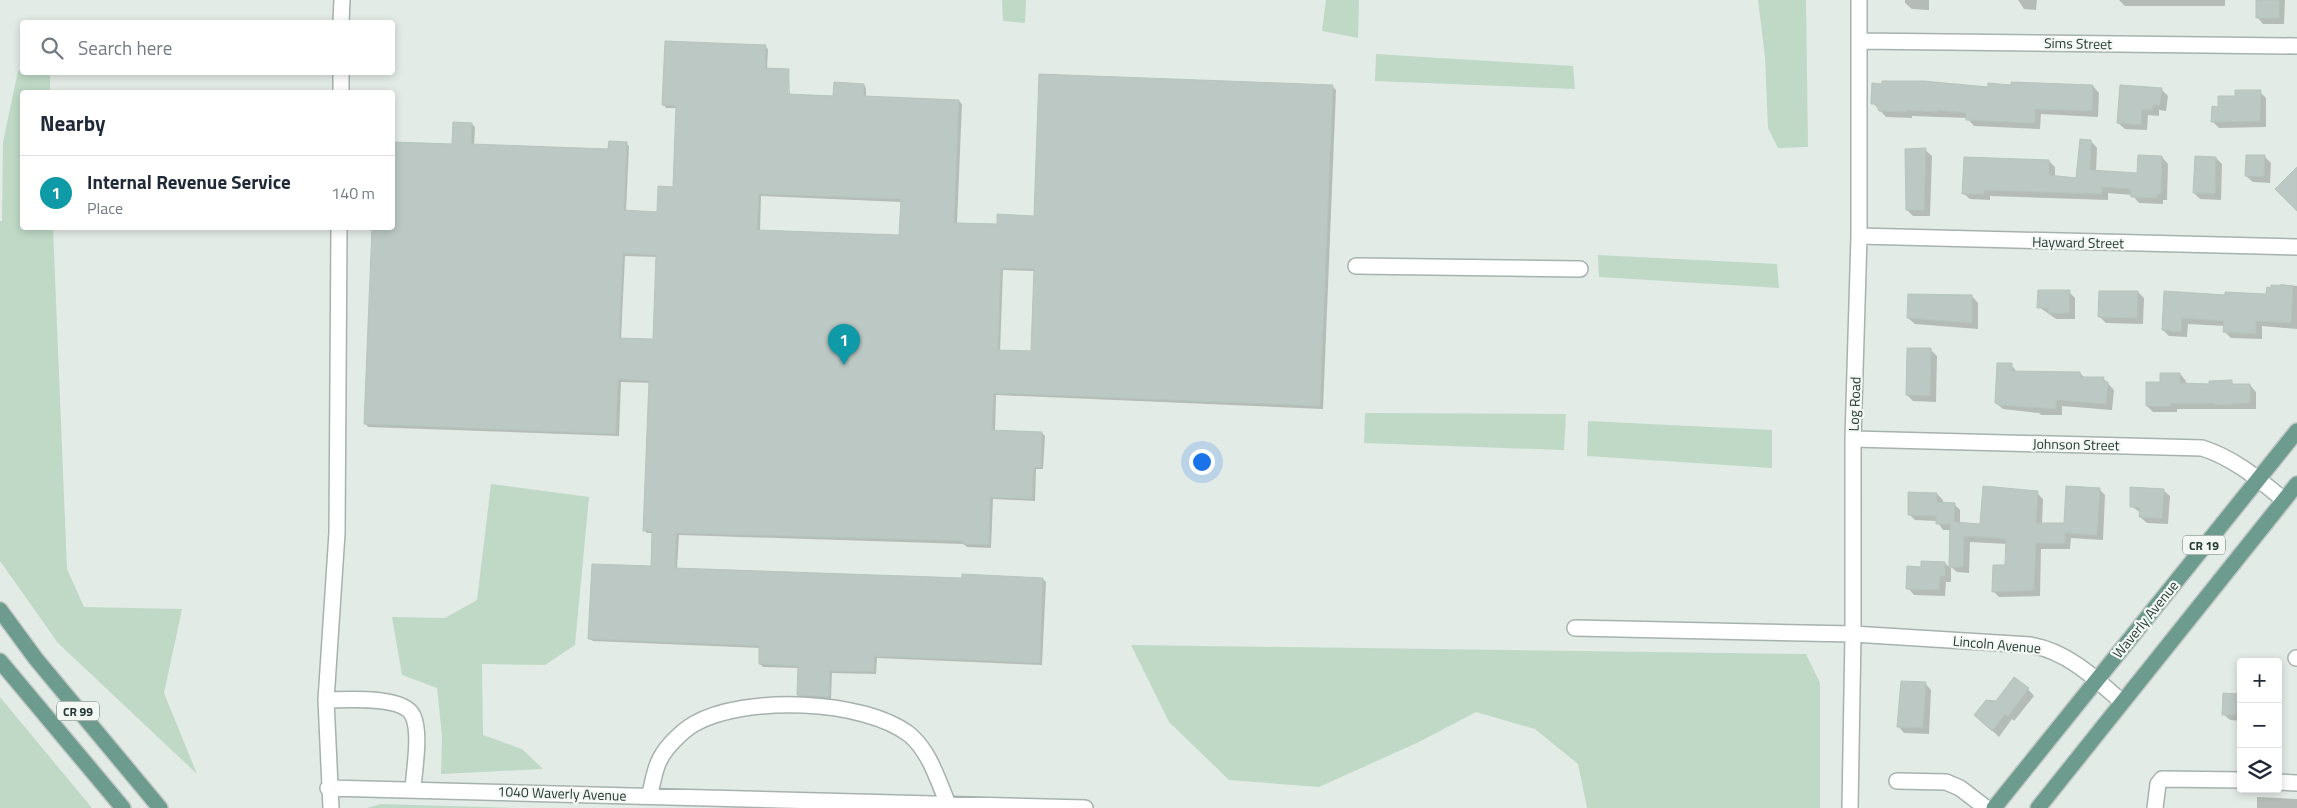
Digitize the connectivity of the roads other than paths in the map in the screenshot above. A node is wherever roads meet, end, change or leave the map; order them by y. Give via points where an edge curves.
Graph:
1 (342, 0) edge
2 (1859, 0) edge
3 (341, 20) edge
4 (1859, 41) junction
5 (2297, 46) edge
6 (341, 75) edge
7 (341, 90) edge
8 (339, 230) edge
9 (1859, 236) junction
10 (2297, 247) edge
11 (1356, 266) dead end
12 (1580, 269) dead end
13 (2297, 431) edge
14 (1853, 439) junction
15 (2257, 478) junction
16 (2297, 484) edge
17 (2284, 500) junction
18 (0, 610) edge
19 (1575, 628) dead end
20 (1853, 634) junction
21 (0, 661) edge
22 (2096, 679) junction
23 (326, 700) junction
24 (2122, 702) junction
25 (2237, 780) edge
26 (1897, 781) dead end
27 (2282, 782) edge
28 (2297, 783) edge
29 (328, 788) junction
30 (413, 789) junction
31 (649, 796) junction
32 (948, 804) junction
33 (123, 808) edge
34 (160, 808) edge
35 (330, 808) edge
36 (1085, 808) edge
37 (1850, 808) edge
38 (1986, 808) edge
39 (1994, 808) edge
40 (2038, 808) edge
41 (2155, 808) edge

1 - 3 street
2 - 4 street, Log Road
4 - 5 street, Sims Street
4 - 9 street, Log Road
6 - 7 street
8 - 23 street via 337,533
9 - 10 street, Hayward Street
9 - 14 street, Log Road
11 - 12 street
13 - 15 main road, Waverly Avenue / CR 19
14 - 15 street, Johnson Street via 2202,448 2225,456
14 - 20 street, Log Road
15 - 17 street, Johnson Street
15 - 22 main road, Waverly Avenue / CR 19
16 - 17 main road, CR 19
17 - 24 main road, CR 19
18 - 34 main road, CR 99 via 36,659
19 - 20 street, Lincoln Avenue
20 - 22 street, Lincoln Avenue via 2045,647
20 - 37 street, Log Road
21 - 33 main road, CR 99
22 - 24 street, Lincoln Avenue
22 - 39 main road, Waverly Avenue / CR 19
23 - 29 street
23 - 30 street via 390,701 407,708 414,716 416,731
24 - 40 main road, CR 19
25 - 41 street via 2162,779 2158,784
26 - 38 street via 1946,782 1960,788
27 - 28 street
29 - 30 street, 1040 Waverly Avenue
29 - 35 street
30 - 31 street, 1040 Waverly Avenue
31 - 32 street, 1040 Waverly Avenue
31 - 32 street via 660,759 693,724 753,705 838,707 874,717 911,736 925,752
32 - 36 street, 1040 Waverly Avenue

